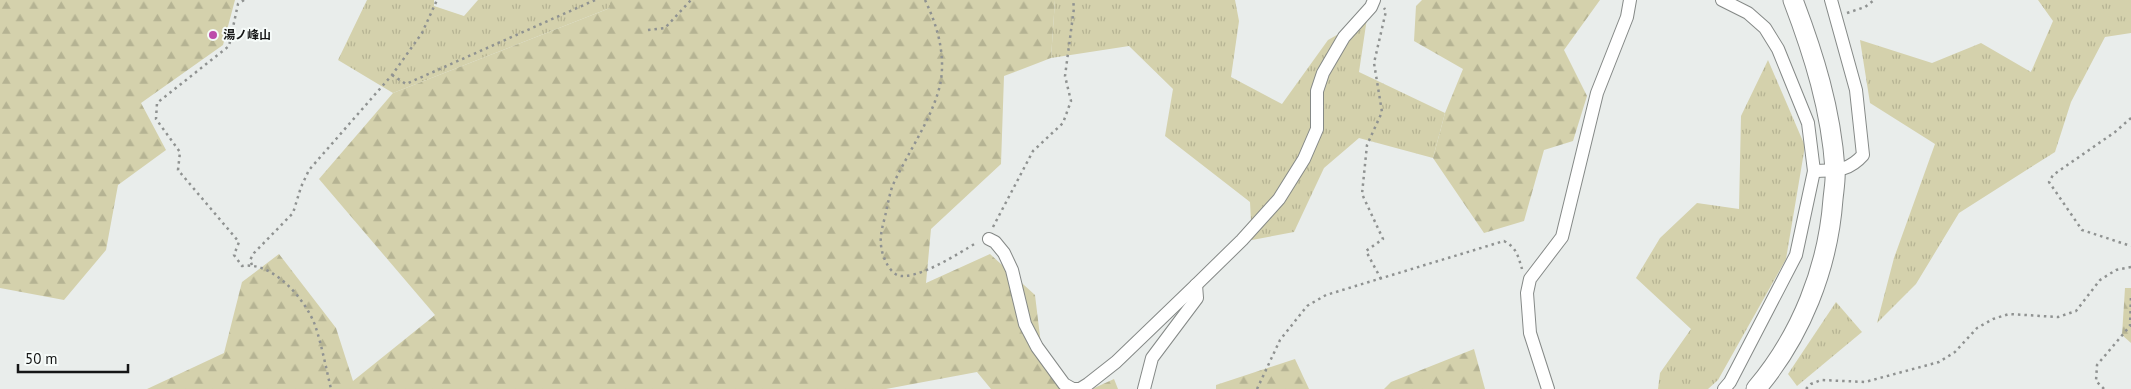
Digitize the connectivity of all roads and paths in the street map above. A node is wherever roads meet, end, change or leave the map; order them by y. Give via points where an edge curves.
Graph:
1 (244, 0) edge
2 (437, 0) edge
3 (595, 0) edge
4 (691, 0) edge
5 (925, 0) edge
6 (1073, 0) edge
7 (1630, 0) edge
8 (1722, 0) edge
9 (1793, 0) edge
10 (1831, 0) edge
11 (1874, 0) edge
12 (1379, 3) edge
13 (1836, 17) junction
14 (648, 30) dead end
15 (392, 75) junction
16 (2131, 118) edge
17 (1836, 170) junction
18 (1814, 171) junction
19 (989, 239) junction
20 (2131, 246) edge
21 (252, 265) junction
22 (2131, 267) edge
23 (1381, 279) junction
24 (1530, 279) junction
25 (1196, 285) junction
26 (2131, 294) edge
27 (331, 389) edge
28 (1144, 389) edge
29 (1257, 389) edge
30 (1548, 389) edge
31 (1724, 389) edge
32 (1756, 389) edge
33 (1806, 389) edge
34 (2104, 389) edge

1 - 21 path via 238,4 229,46 157,103 156,119 180,152 178,170 239,242 234,255 242,266
2 - 15 path via 422,33
3 - 15 path via 406,84
4 - 14 path via 665,28
5 - 19 path via 942,46 941,81 930,112 892,188 879,239 882,255 896,275 904,276 936,266 980,240
6 - 19 path via 1065,76 1071,100 1063,124 1033,151 995,221
7 - 24 street via 1628,18 1597,93 1562,237
8 - 18 street via 1748,12 1765,28 1778,49 1808,123
9 - 17 street via 1827,102
10 - 13 street
11 - 13 path via 1865,7
12 - 23 path via 1386,11 1374,63 1382,112 1367,145 1362,194 1383,239 1366,251
12 - 25 street via 1371,7 1344,36 1323,73 1318,92 1317,129 1279,199
13 - 17 street via 1856,90 1863,155 1854,166
15 - 21 path via 309,170 293,213 254,253 250,260
16 - 20 path via 2053,175 2049,182 2082,230
17 - 18 street
17 - 32 street via 1831,228 1815,286 1800,322 1773,370
18 - 31 street via 1796,255
19 - 25 street via 1004,253 1012,270 1025,324 1037,347 1064,384 1073,389 1088,384 1116,362
21 - 27 path via 276,275 292,288 314,324
22 - 33 path via 2116,270 2100,280 2076,311 2058,317 2009,314 1993,318 1939,362 1866,382 1821,380
23 - 24 path via 1504,241 1518,253 1522,272
23 - 29 path via 1326,295 1307,306 1280,340
24 - 30 street via 1527,293 1530,333
25 - 28 street via 1197,298 1152,358
26 - 34 path via 2130,326 2097,365 2096,380

